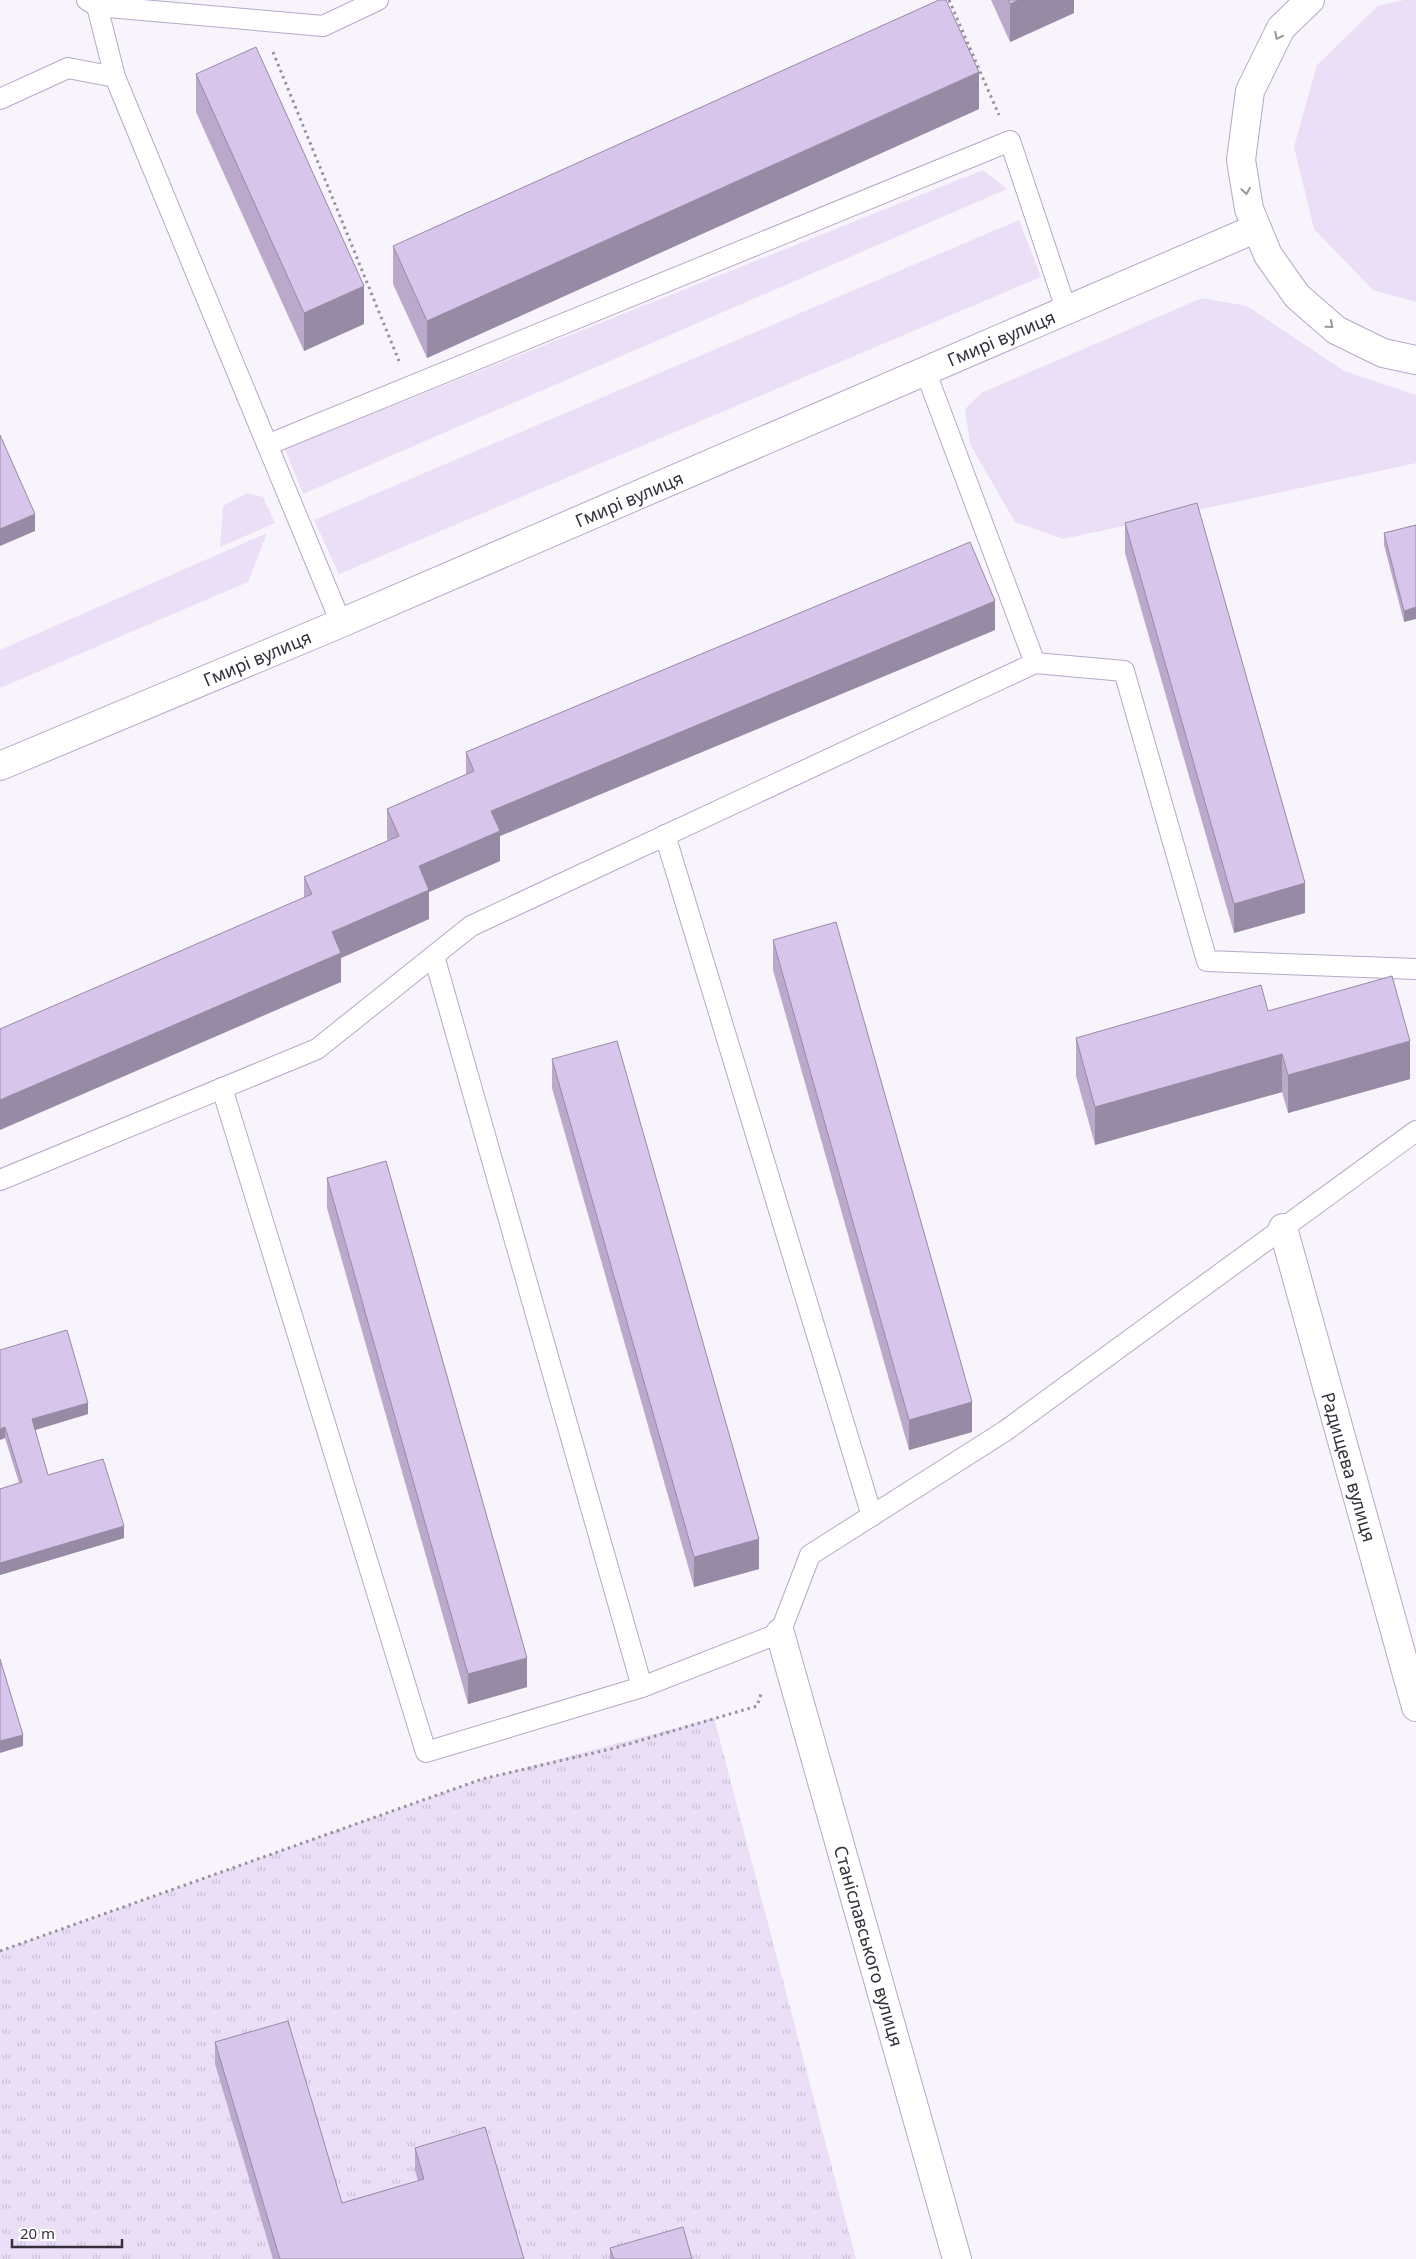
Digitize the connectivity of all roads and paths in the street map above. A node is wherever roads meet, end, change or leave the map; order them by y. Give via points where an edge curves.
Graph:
1 (378, 0) edge
2 (949, 0) edge
3 (1310, 0) edge
4 (92, 3) edge
5 (260, 20) junction
6 (115, 77) junction
7 (0, 99) edge
8 (1010, 141) junction
9 (1256, 228) junction
10 (1066, 310) junction
11 (1416, 360) edge
12 (925, 370) junction
13 (410, 387) junction
14 (267, 445) junction
15 (341, 623) junction
16 (1035, 663) junction
17 (0, 766) edge
18 (665, 835) junction
19 (434, 956) junction
20 (1416, 969) edge
21 (222, 1088) junction
22 (1416, 1130) edge
23 (0, 1180) edge
24 (1283, 1228) junction
25 (872, 1516) junction
26 (780, 1633) junction
27 (642, 1687) junction
28 (763, 1688) dead end
29 (1416, 1707) edge
30 (0, 1951) edge
31 (958, 2259) edge

1 - 5 lane via 322,26
2 - 8 path
3 -> 9 street via 1281,28 1250,91 1241,160 1249,209
4 - 5 lane
4 - 6 lane
5 - 13 path
6 - 7 lane via 68,68
6 - 14 lane
8 - 10 lane
8 - 13 lane
9 - 10 street, Гмирі вулиця
9 -> 11 street via 1268,255 1297,296 1336,330 1383,353
10 - 12 street, Гмирі вулиця
12 - 15 street, Гмирі вулиця
12 - 16 lane
13 - 14 lane
14 - 15 lane
15 - 17 street, Гмирі вулиця
16 - 18 lane
16 - 20 lane via 1124,671 1207,961
18 - 19 lane via 471,926
18 - 25 lane
19 - 21 lane via 317,1049
19 - 27 lane
21 - 23 lane
21 - 27 lane via 426,1752
22 - 24 lane
24 - 25 lane via 1005,1432
24 - 29 street, Радищева вулиця
25 - 26 lane via 810,1555
26 - 27 lane
26 - 31 street, Станіславського вулиця
28 - 30 path via 757,1706 615,1748 482,1780

